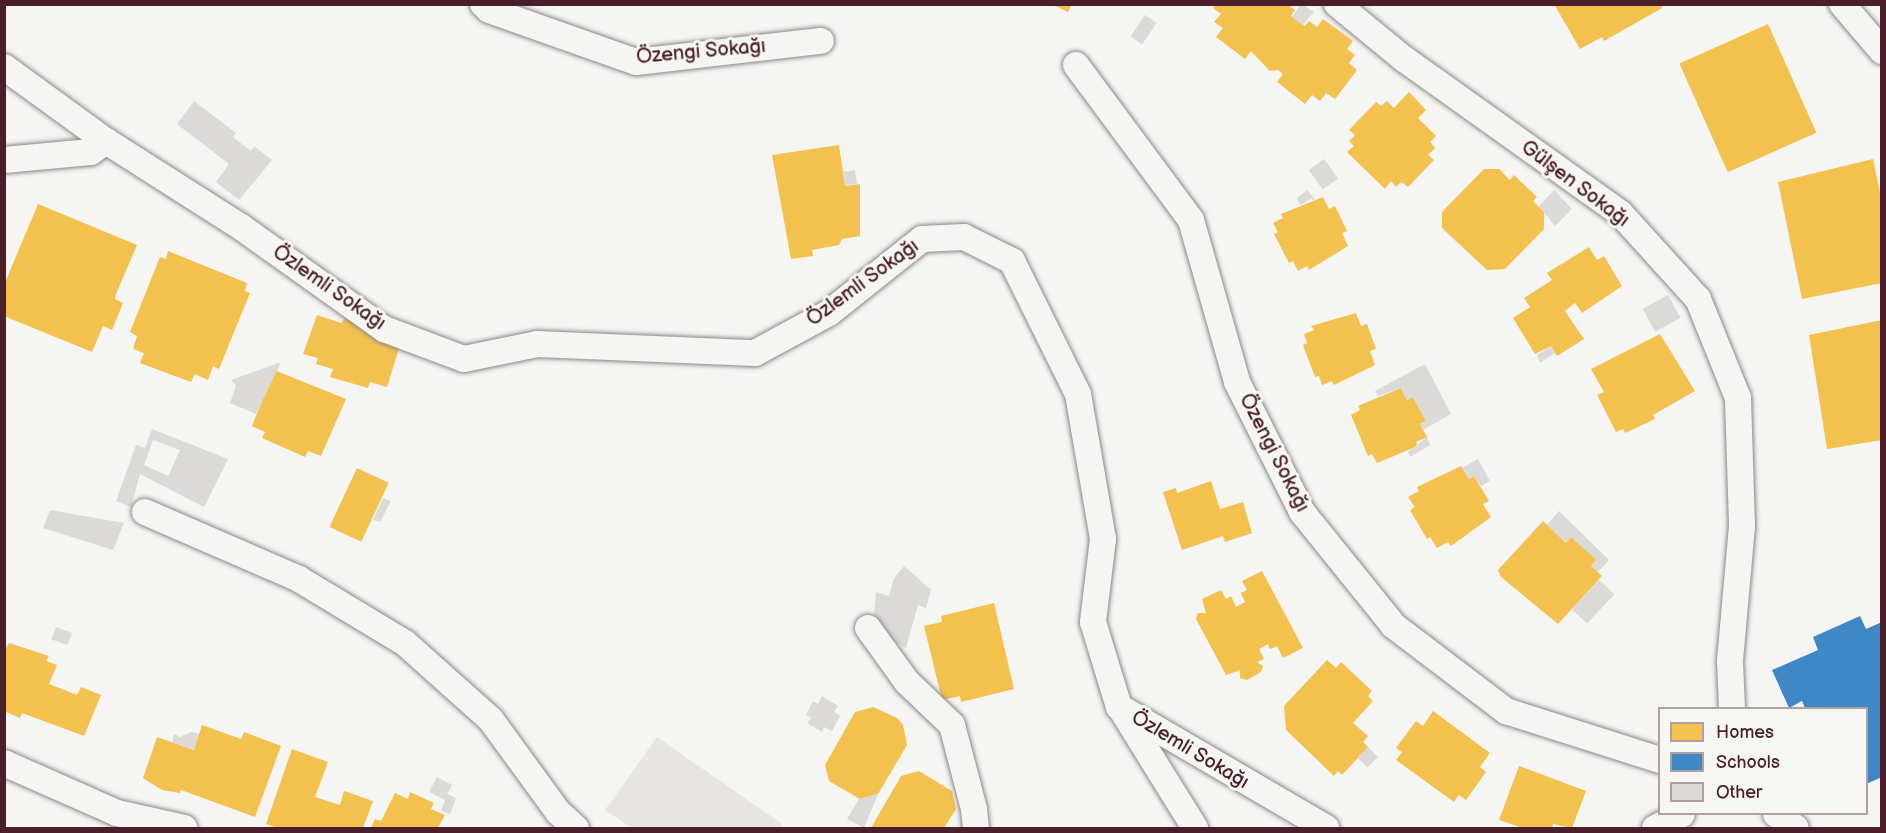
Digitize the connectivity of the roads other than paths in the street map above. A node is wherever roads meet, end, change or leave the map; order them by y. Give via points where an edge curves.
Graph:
1 (483, 4) edge
2 (1337, 4) edge
3 (1842, 4) edge
4 (821, 41) dead end
5 (1881, 51) edge
6 (1076, 66) dead end
7 (4, 67) edge
8 (106, 141) junction
9 (4, 160) edge
10 (145, 512) dead end
11 (868, 628) dead end
12 (1119, 707) junction
13 (1732, 707) edge
14 (1658, 759) edge
15 (4, 763) edge
16 (1678, 815) edge
17 (1779, 815) edge
18 (184, 828) edge
19 (576, 828) edge
20 (976, 828) edge
21 (1195, 828) edge
22 (1326, 828) edge
23 (1655, 828) edge
24 (1796, 828) edge

1 - 4 street, Özengi Sokağı via 489,10 636,62
2 - 13 street, Gülşen Sokağı via 1404,59 1620,213 1698,299 1738,398 1742,526 1730,661
3 - 5 street
6 - 14 street, Özengi Sokağı via 1191,220 1238,382 1257,422 1302,512 1394,626 1506,711
7 - 8 street, Özlemli Sokağı
8 - 9 street via 91,152
8 - 12 street, Özlemli Sokağı via 241,227 384,329 464,359 537,344 755,352 829,313 922,238 964,237 1012,261 1078,394 1103,539 1093,622
10 - 19 street via 299,579 405,644 491,720 558,812
11 - 20 street via 907,682 952,725
12 - 21 street
12 - 22 street, Özlemli Sokağı
15 - 18 street via 117,813
16 - 23 street
17 - 24 street

